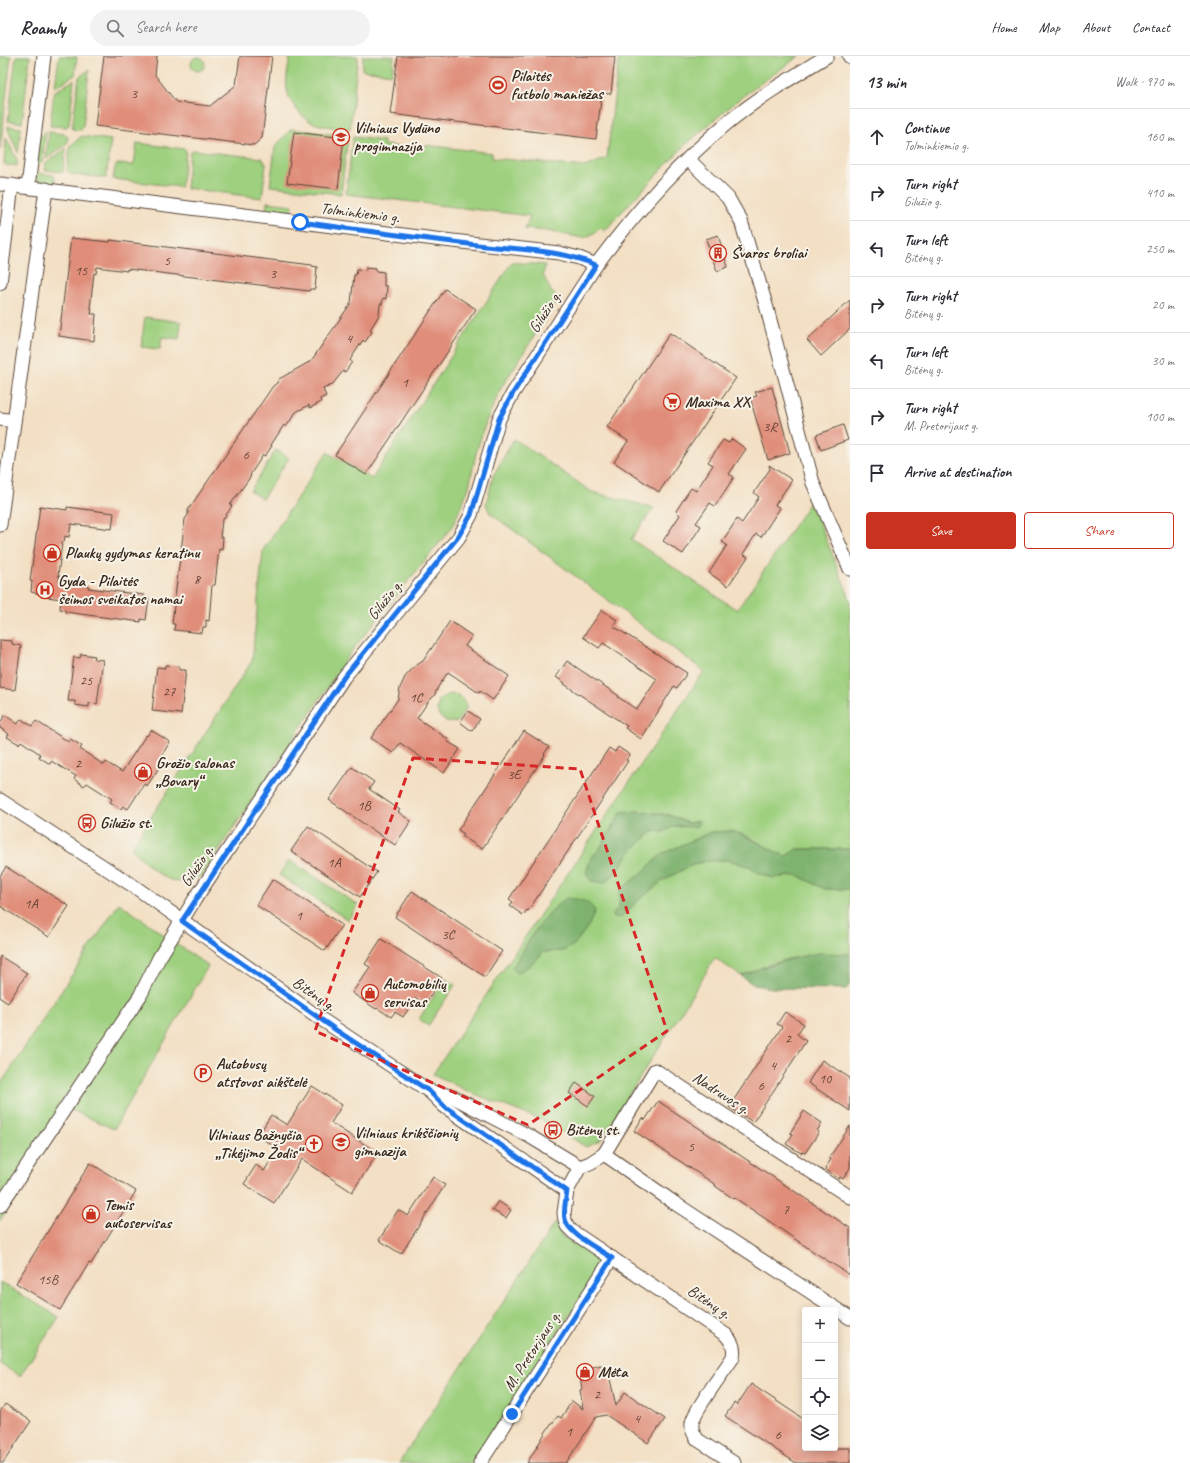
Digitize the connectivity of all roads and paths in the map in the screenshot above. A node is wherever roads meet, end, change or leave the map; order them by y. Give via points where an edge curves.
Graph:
1 (44, 56) edge
2 (827, 56) edge
3 (688, 158) junction
4 (6, 184) edge
5 (28, 187) junction
6 (46, 189) junction
7 (596, 265) junction
8 (0, 283) edge
9 (0, 419) edge
10 (14, 421) junction
11 (3, 482) edge
12 (0, 525) edge
13 (850, 569) edge
14 (0, 800) edge
15 (182, 921) junction
16 (429, 1091) junction
17 (604, 1154) junction
18 (580, 1167) junction
19 (567, 1191) junction
20 (850, 1197) edge
21 (0, 1206) edge
22 (612, 1258) junction
23 (850, 1318) edge
24 (480, 1463) edge
25 (734, 1463) edge

1 - 5 street
2 - 3 street, Gilužio g. via 748,107
3 - 7 street, Gilužio g.
3 - 13 street via 728,198 741,221 813,483
4 - 5 street, Tolminkiemio g.
4 - 8 street
5 - 6 street, Tolminkiemio g.
6 - 7 street, Tolminkiemio g. via 435,240 559,253
6 - 10 street
7 - 15 street, Gilužio g. via 513,393 499,419 471,515 458,537 344,677
9 - 10 street
10 - 11 street
11 - 12 street
14 - 15 street, Bitėnų g. via 135,887
15 - 16 street, Bitėnų g. via 336,1030
15 - 21 street, Gilužio g. via 140,996
16 - 18 street, Bitėnų g. via 451,1096 529,1136
16 - 19 street, Bitėnų g. via 444,1106
17 - 18 street
17 - 20 street, Nadruvos g. via 655,1070
17 - 23 street
18 - 19 street, Bitėnų g.
19 - 22 street, Bitėnų g. via 564,1213 567,1226
22 - 24 street, M. Pretorijaus g.
22 - 25 street, Bitėnų g. via 732,1341 733,1357 692,1424 698,1440

